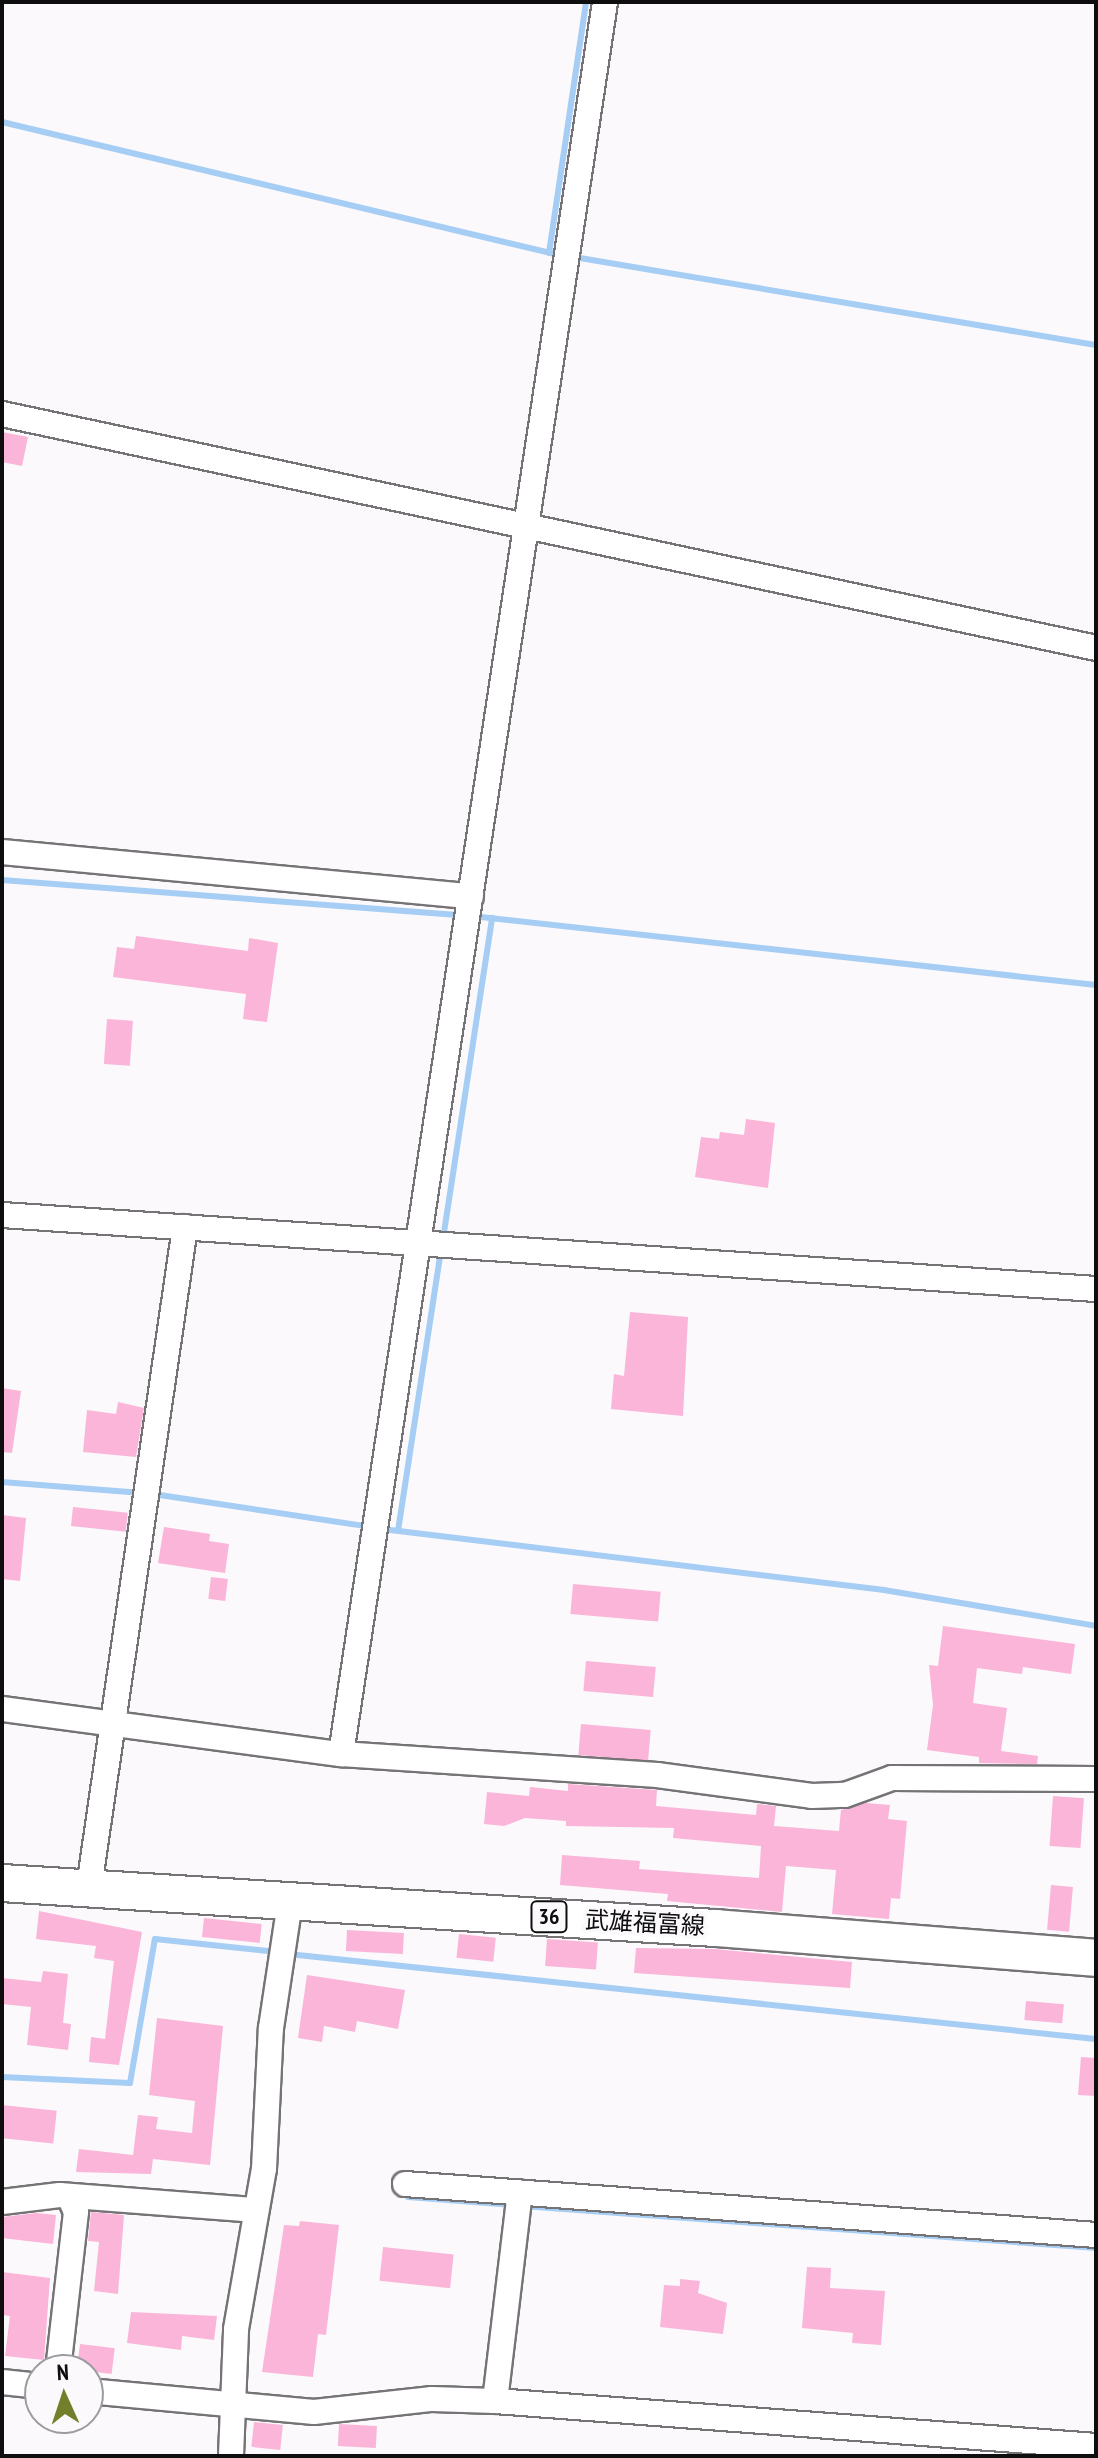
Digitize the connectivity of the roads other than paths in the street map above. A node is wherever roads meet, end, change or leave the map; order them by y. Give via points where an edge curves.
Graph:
1 (605, 2) edge
2 (2, 414) edge
3 (529, 526) junction
4 (1096, 648) edge
5 (2, 852) edge
6 (469, 911) junction
7 (2, 1215) edge
8 (185, 1227) junction
9 (434, 1246) junction
10 (1096, 1289) edge
11 (2, 1709) edge
12 (113, 1726) junction
13 (341, 1754) junction
14 (1096, 1779) edge
15 (2, 1883) edge
16 (89, 1887) junction
17 (290, 1902) junction
18 (1096, 1958) edge
19 (405, 2184) dead end
20 (69, 2196) junction
21 (2, 2202) edge
22 (518, 2203) junction
23 (256, 2210) junction
24 (1096, 2235) edge
25 (60, 2354) edge
26 (2, 2382) edge
27 (24, 2384) edge
28 (104, 2393) edge
29 (495, 2401) junction
30 (233, 2406) junction
31 (1096, 2446) edge
32 (231, 2456) edge

1 - 3 street
2 - 3 street
3 - 4 street
3 - 6 street
5 - 6 street
6 - 9 street
7 - 8 street
8 - 9 street
8 - 12 street
9 - 10 street
9 - 13 street via 377,1511
11 - 12 street
12 - 13 street
12 - 16 street
13 - 14 street via 657,1775 812,1796 845,1795 892,1778
15 - 16 main road, 武雄福富線 / 36
16 - 17 main road, 武雄福富線 / 36
17 - 18 main road, 武雄福富線 / 36
17 - 23 street via 271,2028 268,2129
19 - 22 street
20 - 21 street
20 - 23 street
20 - 25 street via 76,2212
22 - 24 street
22 - 29 street
23 - 30 street via 236,2329
26 - 27 street
28 - 30 street
29 - 30 street via 432,2399 314,2412
29 - 31 street
30 - 32 street

